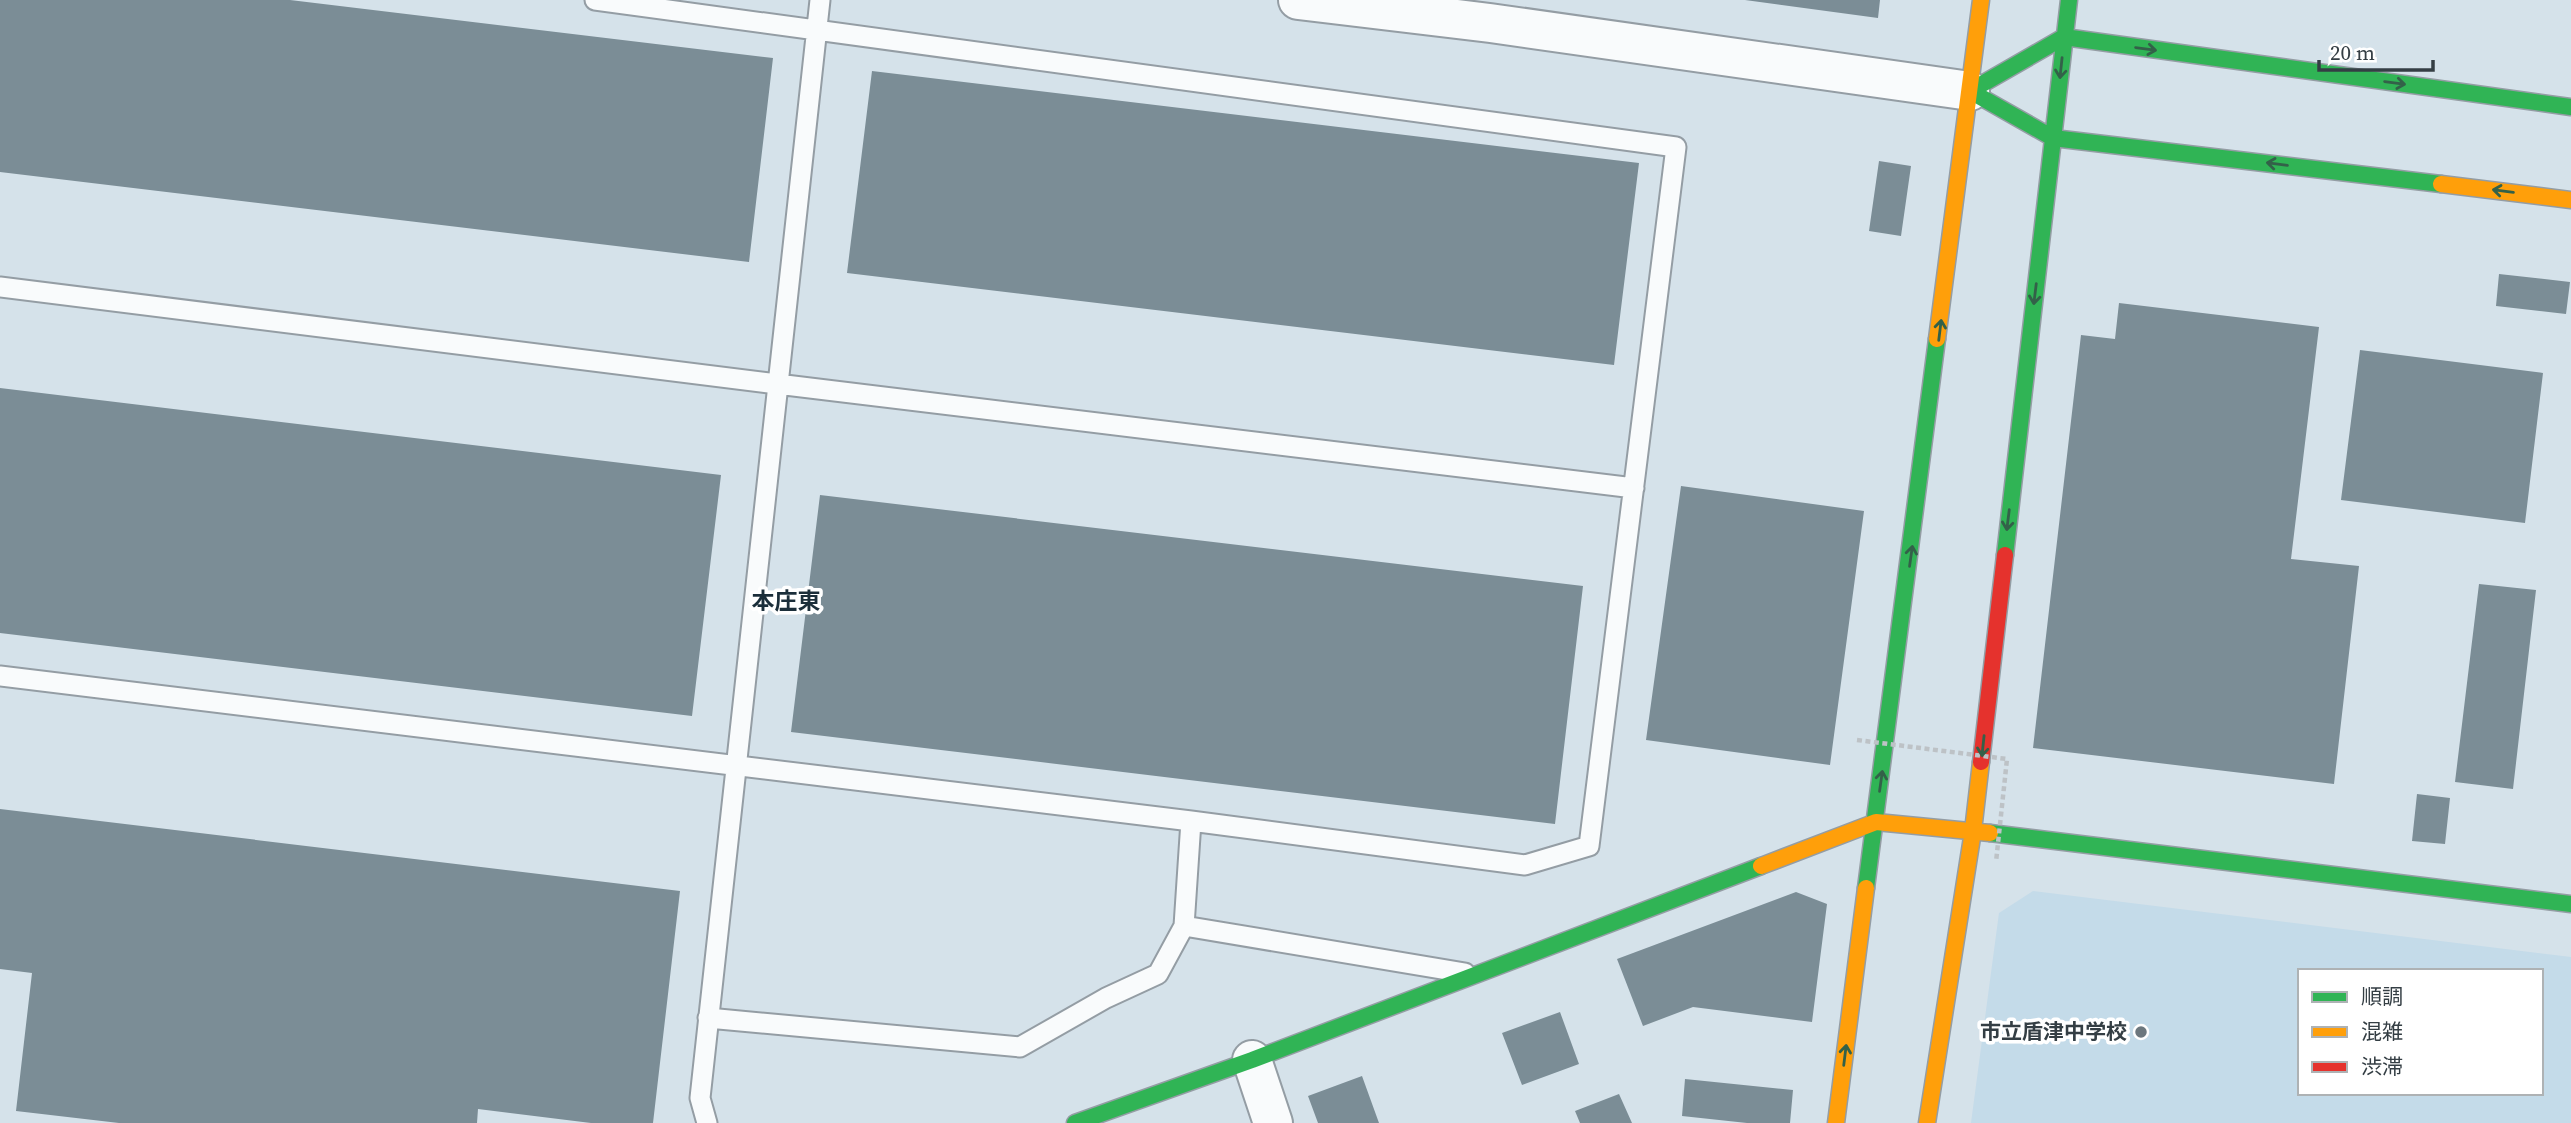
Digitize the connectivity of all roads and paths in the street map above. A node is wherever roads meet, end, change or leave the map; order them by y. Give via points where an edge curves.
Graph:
1 (595, 0) edge
2 (820, 0) edge
3 (1298, 0) edge
4 (1981, 0) edge
5 (2069, 0) edge
6 (1485, 12) edge
7 (817, 30) junction
8 (2064, 37) junction
9 (1970, 91) junction
10 (2571, 107) edge
11 (2053, 138) junction
12 (2571, 200) edge
13 (0, 287) edge
14 (777, 384) junction
15 (1634, 488) junction
16 (0, 677) edge
17 (1857, 740) dead end
18 (736, 765) junction
19 (1191, 821) junction
20 (1876, 822) junction
21 (1973, 831) junction
22 (1996, 862) dead end
23 (2571, 904) edge
24 (1184, 926) junction
25 (1476, 975) junction
26 (708, 1018) junction
27 (1252, 1060) junction
28 (700, 1098) junction
29 (695, 1123) edge
30 (707, 1123) edge
31 (1075, 1123) edge
32 (1273, 1123) edge
33 (1836, 1123) edge
34 (1927, 1123) edge

1 - 7 lane
2 - 7 lane
3 - 6 street
4 - 9 street
5 - 8 street
6 - 9 street
7 - 14 lane
7 - 15 lane via 1676,147
8 - 9 street
8 -> 10 street
8 -> 11 street
9 - 11 street
20 -> 9 street
12 -> 11 street
11 -> 21 street
13 - 14 lane
14 - 15 lane
14 - 18 lane
15 - 19 lane via 1589,846 1525,865
16 - 18 lane
17 - 22 path, bridge via 2007,759
18 - 19 lane
18 - 26 lane
19 - 24 lane
20 - 21 street
20 - 25 street
33 -> 20 street
21 - 23 street
21 - 34 street
24 - 25 lane
24 - 26 lane via 1158,974 1020,1046
25 - 27 street
26 - 28 lane
27 - 31 street
27 - 32 street
28 - 29 lane
28 - 30 lane

